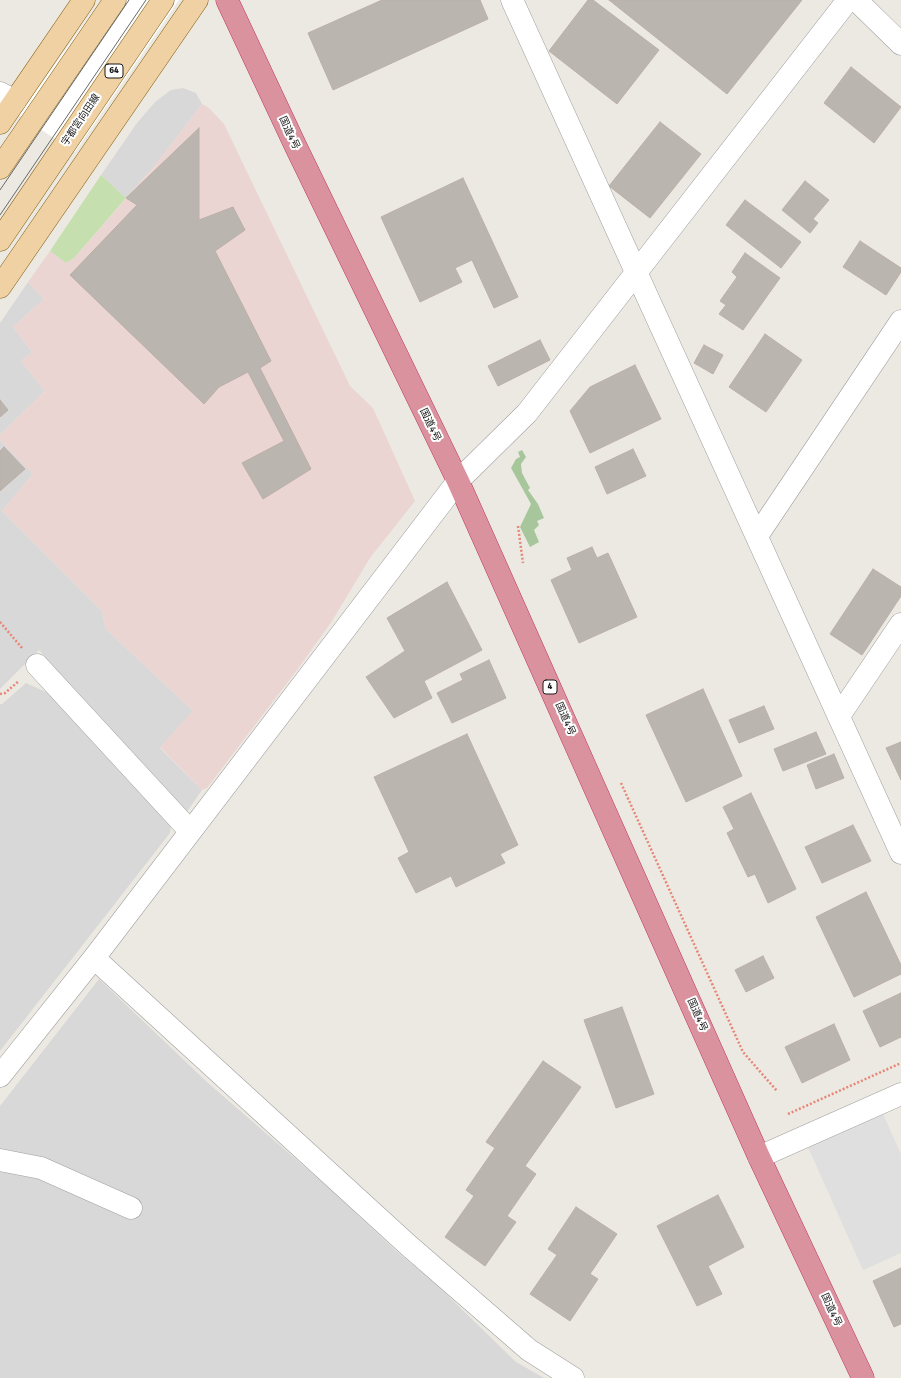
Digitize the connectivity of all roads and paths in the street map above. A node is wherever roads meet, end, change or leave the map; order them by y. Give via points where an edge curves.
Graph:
1 (84, 0) edge
2 (115, 0) edge
3 (163, 0) edge
4 (197, 0) edge
5 (227, 0) edge
6 (512, 0) edge
7 (848, 0) edge
8 (856, 0) edge
9 (901, 44) edge
10 (8, 97) edge
11 (0, 123) edge
12 (0, 168) edge
13 (0, 240) edge
14 (636, 271) junction
15 (0, 287) edge
16 (901, 321) edge
17 (458, 481) junction
18 (518, 526) dead end
19 (757, 536) junction
20 (524, 570) dead end
21 (0, 622) edge
22 (901, 624) edge
23 (37, 665) joint
24 (839, 716) junction
25 (618, 777) dead end
26 (190, 831) junction
27 (901, 853) edge
28 (94, 958) junction
29 (901, 1063) edge
30 (0, 1076) edge
31 (777, 1091) dead end
32 (901, 1094) edge
33 (788, 1114) dead end
34 (760, 1156) junction
35 (0, 1160) edge
36 (131, 1208) dead end
37 (573, 1378) edge
38 (862, 1378) edge

1 - 10 main road
2 - 12 main road
3 - 13 main road, 宇都宮向田線 / 64
4 - 15 main road
5 - 17 highway, 国道4号 / 4
6 - 14 street
7 - 14 street
8 - 9 street
10 - 11 main road
14 - 17 street via 526,413
14 - 19 street
16 - 19 street
17 - 26 street
17 - 34 highway, 国道4号 / 4
18 - 20 path
19 - 24 street
21 - 23 path
22 - 24 street
23 - 26 street
24 - 27 street
25 - 31 path via 743,1052
26 - 28 street
28 - 30 street
28 - 37 street via 408,1245 529,1350
29 - 33 path
32 - 34 street
34 - 38 highway, 国道4号 / 4
35 - 36 street via 41,1168

